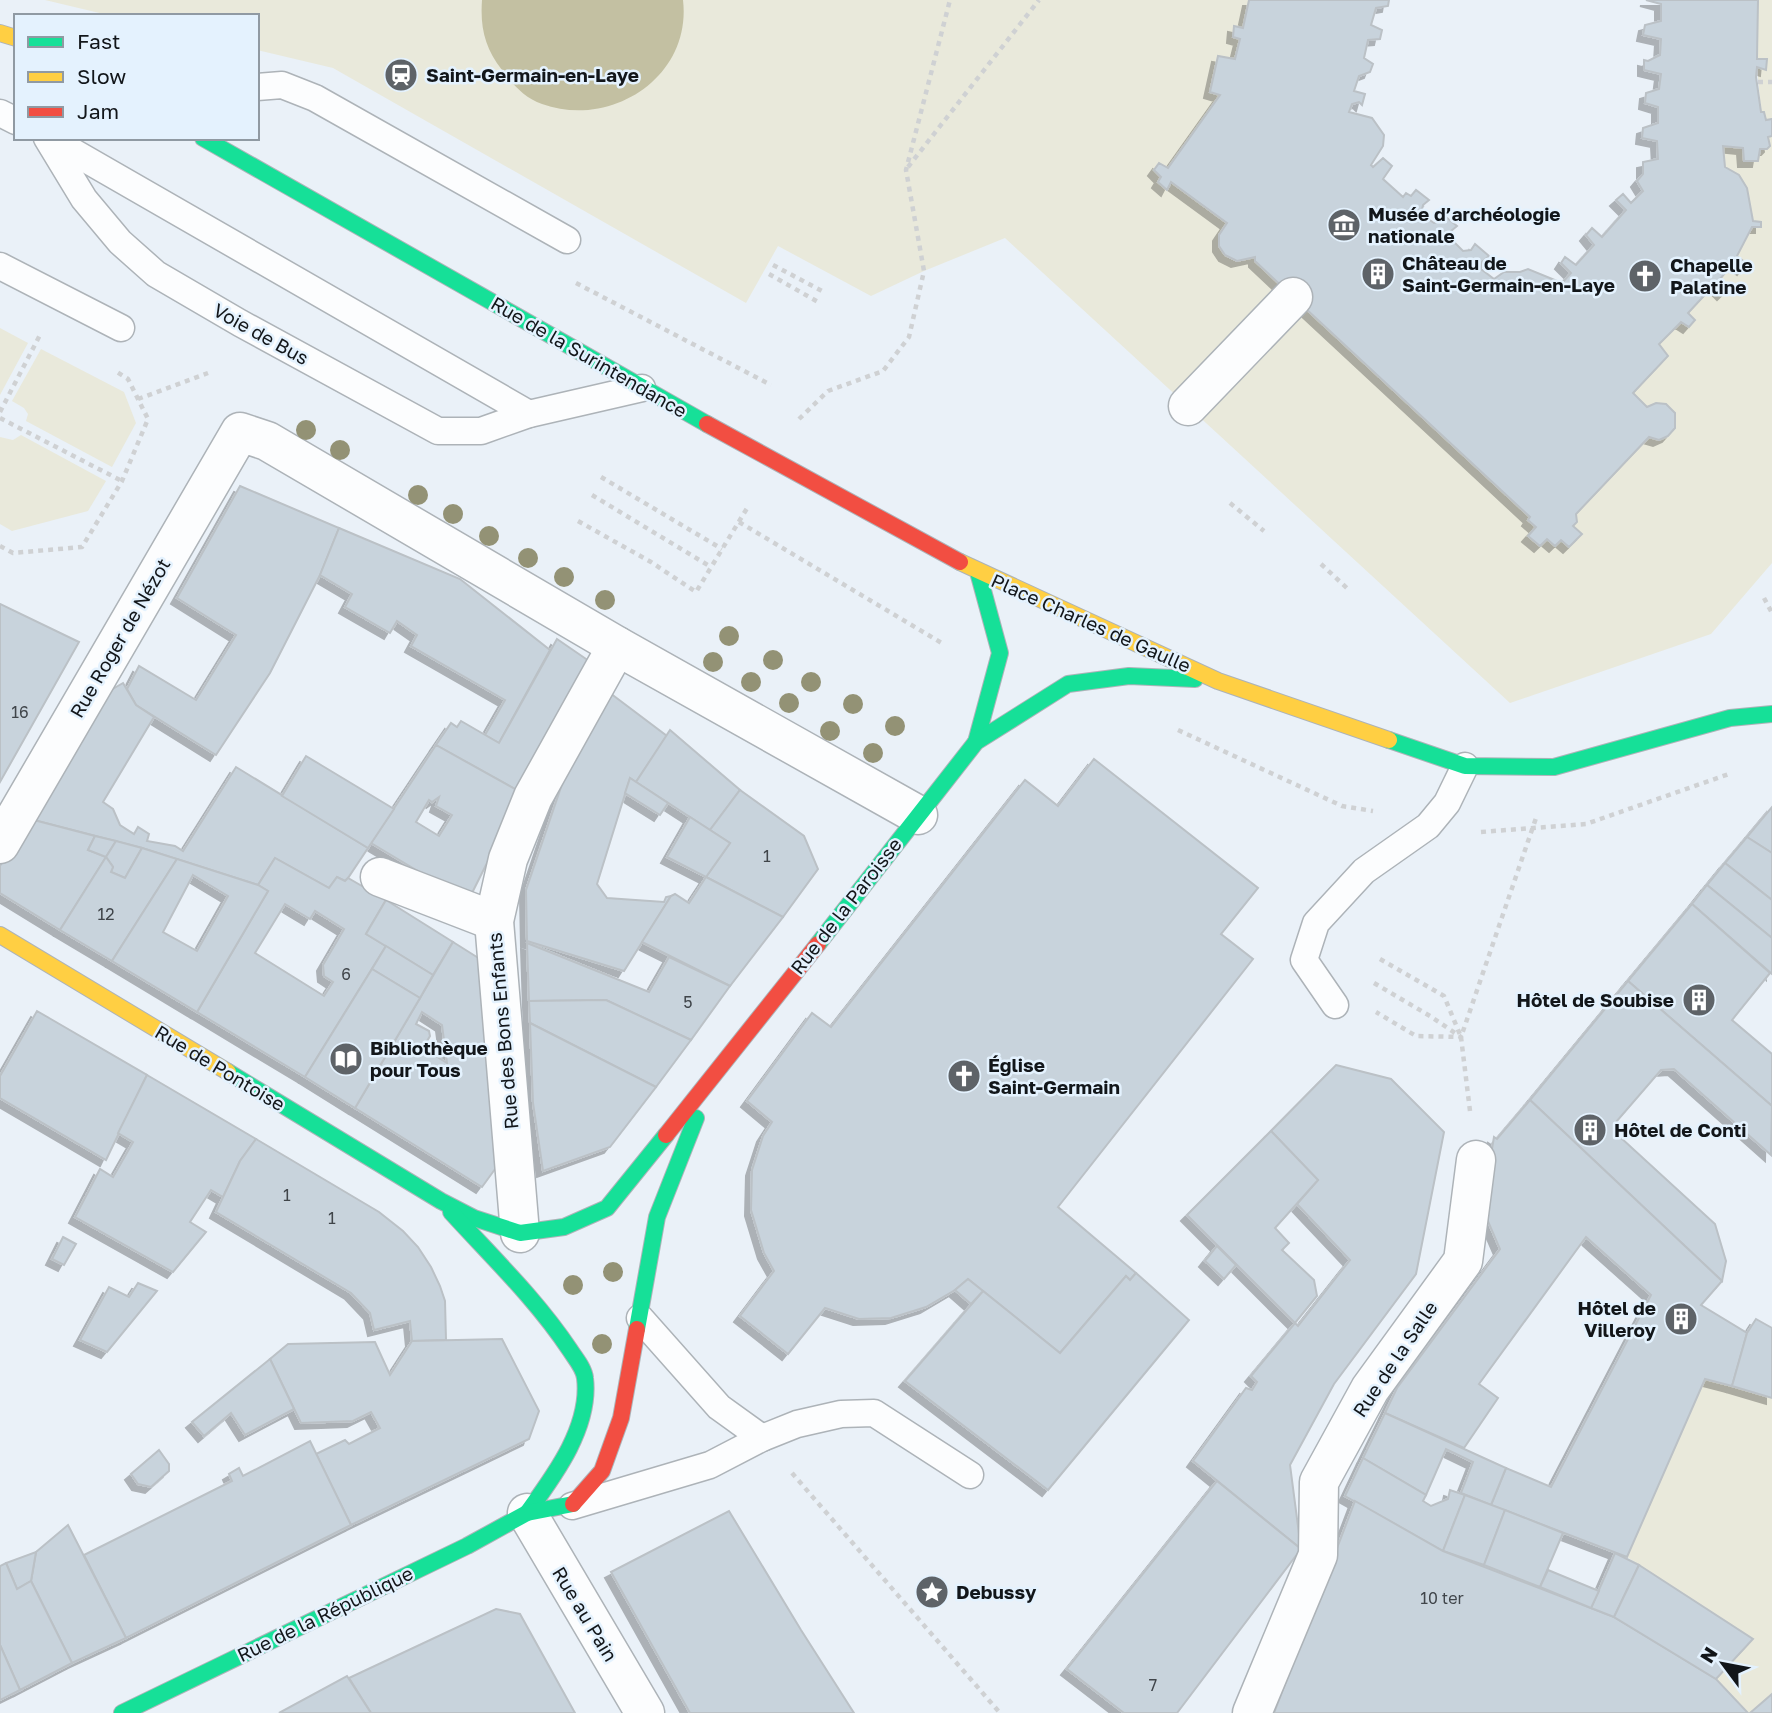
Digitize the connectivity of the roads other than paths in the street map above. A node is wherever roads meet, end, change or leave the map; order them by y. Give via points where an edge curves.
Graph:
1 (259, 86) edge
2 (49, 140) edge
3 (51, 140) edge
4 (209, 140) edge
5 (567, 240) dead end
6 (0, 266) edge
7 (1293, 297) dead end
8 (121, 328) dead end
9 (642, 388) junction
10 (1188, 406) dead end
11 (529, 414) junction
12 (978, 572) junction
13 (617, 646) junction
14 (1218, 681) junction
15 (1751, 702) dead end
16 (1772, 714) edge
17 (1730, 718) junction
18 (976, 742) junction
19 (1465, 766) junction
20 (918, 815) junction
21 (0, 844) edge
22 (380, 877) dead end
23 (494, 921) junction
24 (0, 935) edge
25 (1335, 1005) dead end
26 (718, 1072) junction
27 (681, 1118) joint
28 (1476, 1160) road end
29 (441, 1201) junction
30 (520, 1233) junction
31 (640, 1318) junction
32 (573, 1437) joint
33 (762, 1438) junction
34 (970, 1475) dead end
35 (572, 1506) junction
36 (527, 1513) junction
37 (122, 1713) edge
38 (645, 1713) edge
39 (1252, 1713) edge

1 - 5 lane via 282,85 315,98
2 - 11 lane, Voie de Bus via 84,199 120,242 156,274 240,323 438,431 481,431
3 - 11 lane, Voie de Bus
4 - 9 main road, Rue de la Surintendance
6 - 8 lane
7 - 10 street
9 - 11 lane, Voie de Bus
9 - 12 main road, Rue de la Surintendance
12 - 14 main road, Place Charles de Gaulle
12 - 18 main road, Place Charles de Gaulle via 1000,653
13 - 20 street
13 - 21 street, Rue Roger de Nézot via 267,441 240,432
13 - 23 street, Rue des Bons Enfants via 533,797 508,859
14 - 18 main road, Place Charles de Gaulle via 1129,676 1068,684
14 - 19 main road, Place Charles de Gaulle
15 - 17 main road
16 - 17 main road
17 - 19 main road, Place Charles de Gaulle via 1554,767
18 - 20 main road, Rue de la Paroisse
19 - 25 lane via 1447,803 1428,826 1364,871 1316,923 1304,960
20 - 26 main road, Rue de la Paroisse
22 - 23 street
23 - 30 street, Rue des Bons Enfants
24 - 29 main road, Rue de Pontoise
26 - 27 main road, Rue de la Paroisse
26 - 31 main road, Rue de la Paroisse via 657,1217
27 - 30 main road, Rue de Pontoise via 607,1208 564,1227
28 - 39 street, Rue de la Salle via 1463,1261 1370,1389 1320,1482 1318,1555
29 - 30 main road, Rue de Pontoise
29 - 32 main road, Rue de Pontoise via 561,1335 585,1375 584,1409
31 - 33 lane via 719,1407
31 - 35 main road via 612,1444 602,1471
32 - 36 main road, Rue de la République
33 - 34 lane via 841,1414 874,1413
33 - 35 lane via 710,1465
35 - 36 main road, Rue de la République
36 - 37 main road, Rue de la République
36 - 38 street, Rue au Pain

